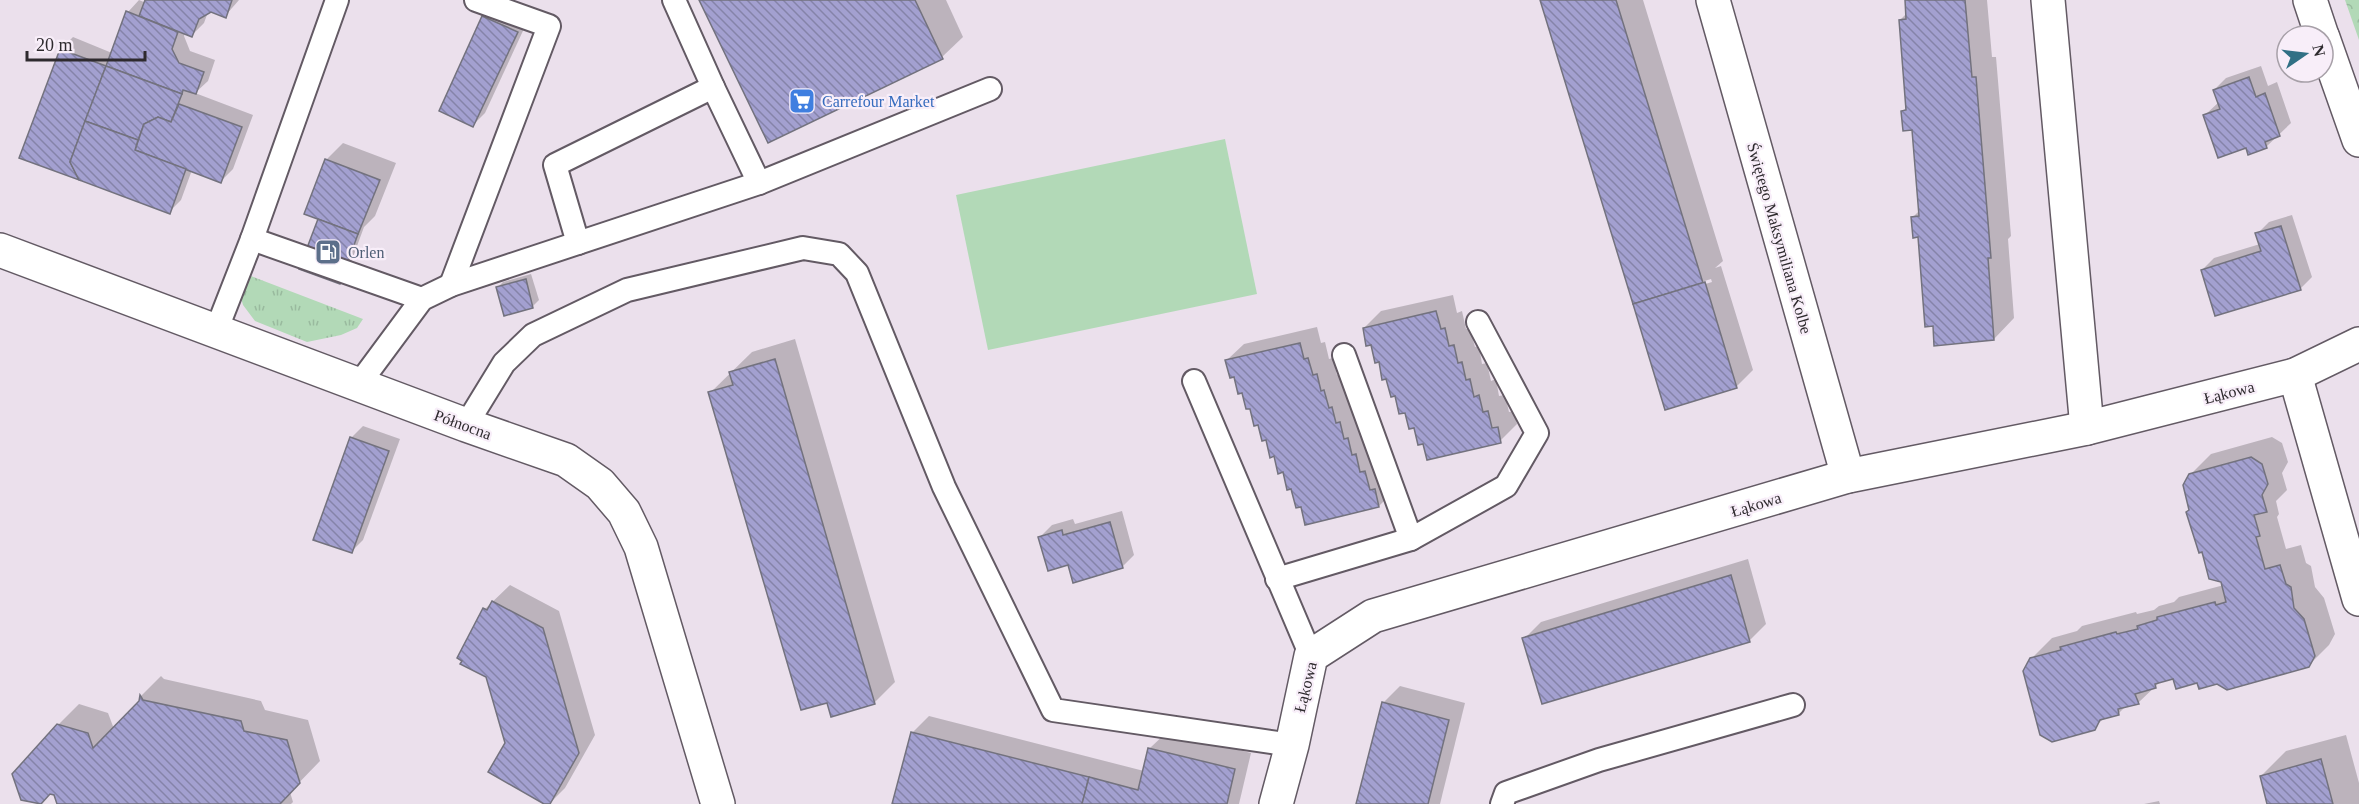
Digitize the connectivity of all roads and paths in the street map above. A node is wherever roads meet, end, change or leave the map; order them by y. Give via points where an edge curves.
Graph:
1 (337, 0) edge
2 (477, 0) edge
3 (674, 0) edge
4 (1713, 0) edge
5 (2048, 0) edge
6 (2310, 0) edge
7 (2318, 24) edge
8 (2335, 71) edge
9 (713, 87) junction
10 (990, 89) dead end
11 (2359, 140) edge
12 (759, 183) junction
13 (252, 239) junction
14 (578, 243) junction
15 (0, 250) edge
16 (451, 285) junction
17 (422, 299) junction
18 (1478, 322) dead end
19 (216, 331) junction
20 (2359, 344) edge
21 (1344, 355) dead end
22 (2295, 375) junction
23 (1194, 381) dead end
24 (359, 384) junction
25 (466, 425) junction
26 (2087, 428) junction
27 (1848, 476) junction
28 (1411, 539) junction
29 (1277, 579) junction
30 (2359, 599) edge
31 (1311, 656) junction
32 (1793, 705) dead end
33 (1292, 744) junction
34 (718, 804) edge
35 (1276, 804) edge
36 (1502, 804) edge

1 - 13 lane
2 - 16 lane via 549,26
3 - 9 lane
4 - 27 street, Świętego Maksymiliana Kolbe
5 - 26 street
6 - 7 street
8 - 11 street
9 - 12 lane
9 - 14 lane via 555,165
10 - 12 lane
12 - 14 lane
13 - 17 lane
13 - 19 lane
14 - 16 lane
15 - 19 street, Północna
16 - 17 lane
17 - 24 lane
18 - 28 lane via 1537,433 1506,486
19 - 24 street, Północna
20 - 22 street, Łąkowa
21 - 28 lane
22 - 26 street, Łąkowa
22 - 30 street
23 - 29 lane
24 - 25 street, Północna
25 - 33 lane via 504,363 533,334 627,290 803,248 839,254 856,273 944,487 1053,710
25 - 34 street, Północna via 566,460 600,484 624,513 641,547
26 - 27 street, Łąkowa
27 - 31 street, Łąkowa via 1373,616
28 - 29 lane
29 - 31 lane
31 - 33 street, Łąkowa
32 - 36 lane via 1599,760 1506,793
33 - 35 street, Łąkowa

